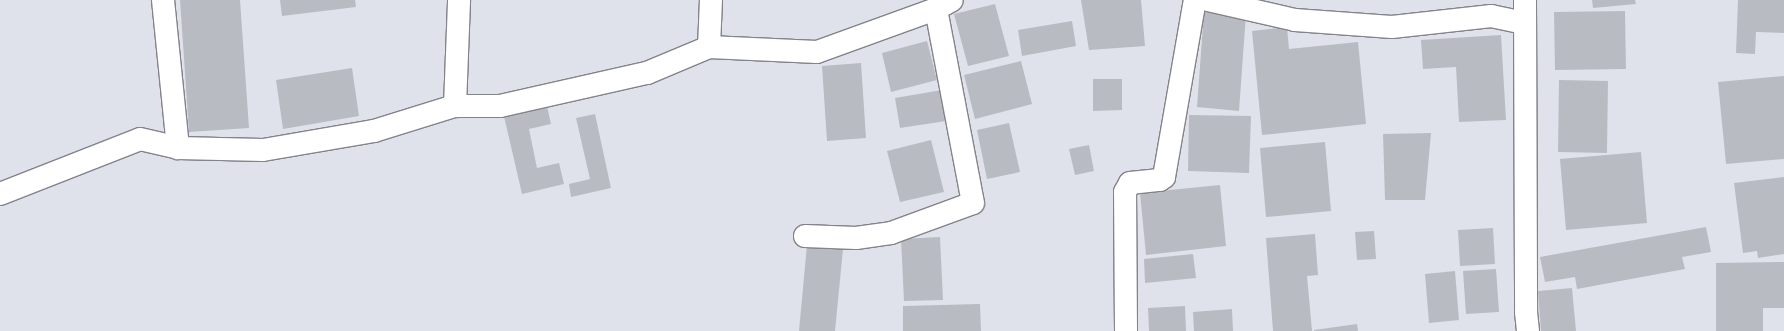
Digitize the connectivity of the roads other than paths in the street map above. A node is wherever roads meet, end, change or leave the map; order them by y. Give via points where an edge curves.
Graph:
1 (163, 0) edge
2 (459, 0) edge
3 (712, 0) edge
4 (1195, 0) edge
5 (1208, 0) edge
6 (1525, 0) edge
7 (944, 4) edge
8 (1524, 23) junction
9 (709, 47) junction
10 (455, 106) junction
11 (178, 148) junction
12 (0, 194) edge
13 (805, 236) dead end
14 (1126, 331) edge
15 (1528, 331) edge

1 - 11 street
2 - 10 street
3 - 9 street
4 - 14 street via 1164,177 1160,180 1130,183 1125,192
5 - 8 street via 1295,20 1392,27 1491,16
6 - 8 street
7 - 9 street via 817,52
7 - 13 street via 973,203 891,233 856,238
8 - 15 street
9 - 10 street via 647,73 500,106
10 - 11 street via 374,131 264,150
11 - 12 street via 140,139

